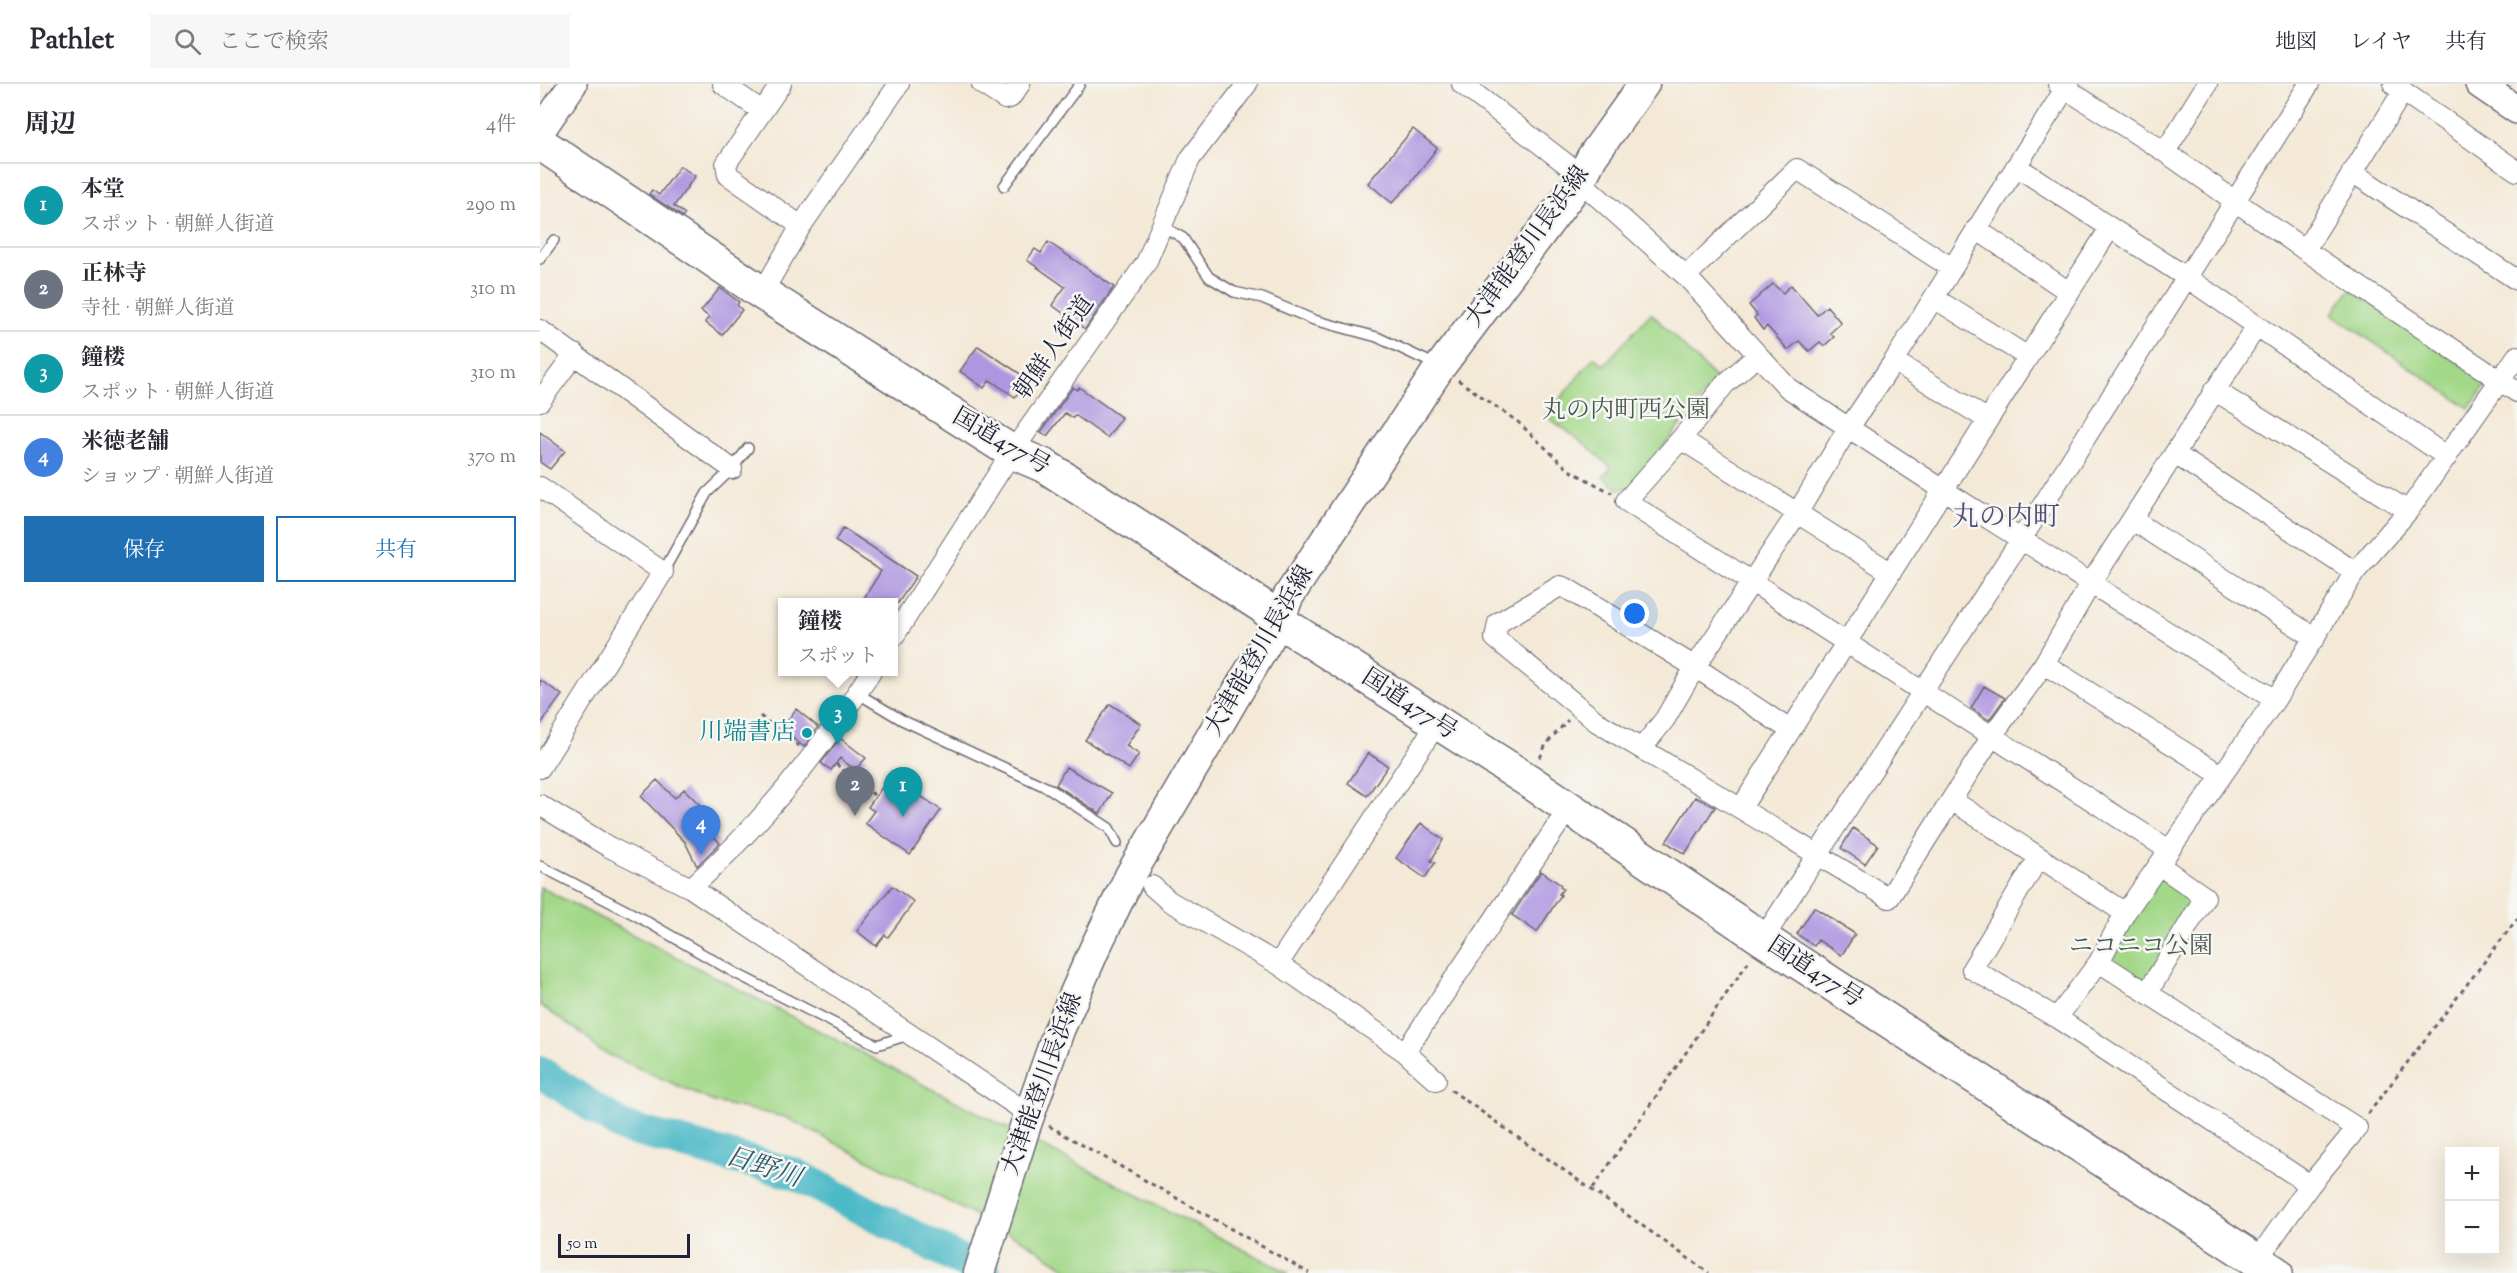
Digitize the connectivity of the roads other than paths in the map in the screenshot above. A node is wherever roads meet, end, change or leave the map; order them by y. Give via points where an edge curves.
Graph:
1 (573, 84) edge
2 (723, 84) edge
3 (781, 84) edge
4 (982, 84) edge
5 (1020, 84) edge
6 (1080, 84) edge
7 (1247, 84) edge
8 (1462, 84) edge
9 (1644, 84) edge
10 (2207, 84) edge
11 (2309, 84) edge
12 (2479, 84) edge
13 (2064, 86) edge
14 (889, 87) edge
15 (2398, 88) edge
16 (2517, 110) edge
17 (762, 111) junction
18 (540, 132) edge
19 (540, 143) edge
20 (2165, 152) junction
21 (2016, 166) junction
22 (2517, 171) edge
23 (2352, 172) junction
24 (1580, 181) junction
25 (1004, 186) dead end
26 (2235, 200) junction
27 (801, 226) junction
28 (1162, 226) junction
29 (2110, 228) junction
30 (1976, 229) junction
31 (554, 240) dead end
32 (2305, 250) junction
33 (540, 259) edge
34 (1952, 268) junction
35 (1686, 276) junction
36 (2186, 277) junction
37 (2517, 280) edge
38 (2069, 292) junction
39 (762, 293) junction
40 (1934, 298) junction
41 (2256, 327) junction
42 (540, 330) edge
43 (575, 354) junction
44 (1758, 355) junction
45 (2517, 356) edge
46 (2028, 357) junction
47 (1894, 361) junction
48 (1440, 367) junction
49 (2509, 387) edge
50 (2214, 390) junction
51 (540, 401) edge
52 (1988, 420) junction
53 (1849, 428) junction
54 (1681, 439) junction
55 (748, 448) dead end
56 (1012, 452) junction
57 (2175, 454) junction
58 (2446, 457) junction
59 (732, 469) junction
60 (540, 487) edge
61 (1945, 491) junction
62 (2408, 511) junction
63 (1798, 512) junction
64 (2133, 520) junction
65 (2021, 537) junction
66 (663, 572) junction
67 (1890, 572) junction
68 (2355, 572) junction
69 (1752, 583) junction
70 (2091, 583) junction
71 (1278, 621) junction
72 (898, 630) edge
73 (2316, 638) junction
74 (1847, 645) junction
75 (2044, 664) junction
76 (1695, 667) junction
77 (868, 676) edge
78 (1922, 692) junction
79 (857, 693) junction
80 (2274, 700) junction
81 (1437, 723) junction
82 (1790, 730) junction
83 (1992, 736) junction
84 (1642, 748) junction
85 (540, 768) edge
86 (2221, 775) junction
87 (1953, 801) junction
88 (540, 805) edge
89 (1569, 808) junction
90 (1741, 808) junction
91 (1117, 843) dead end
92 (1818, 856) junction
93 (2039, 857) junction
94 (2164, 857) junction
95 (540, 866) edge
96 (1152, 886) dead end
97 (691, 888) junction
98 (2126, 913) junction
99 (1763, 939) junction
100 (2099, 962) junction
101 (1278, 964) junction
102 (2148, 992) junction
103 (2057, 1018) junction
104 (909, 1035) junction
105 (1405, 1052) junction
106 (1436, 1080) road end
107 (1027, 1121) junction
108 (2310, 1185) junction
109 (2266, 1266) edge
110 (979, 1273) edge

1 - 18 street
2 - 17 street
3 - 17 street
4 - 5 street via 1005,99
6 - 25 lane
7 - 28 street, 朝鮮人街道 via 1190,159
8 - 24 street via 1569,166
9 - 24 main road, 大津能登川長浜線 via 1592,157
10 - 20 street
11 - 26 street
12 - 16 street
13 - 20 street
13 - 21 street
14 - 27 street
15 - 22 street
15 - 23 street
17 - 27 street via 726,164 728,175
19 - 39 highway, 国道477号
20 - 26 street
21 - 29 street
21 - 30 street
23 - 32 street
23 - 37 street
24 - 35 street
24 - 48 main road, 大津能登川長浜線
26 - 32 street
26 - 36 street
27 - 39 street
28 - 48 lane via 1183,238 1209,277 1234,292 1377,337
28 - 56 street, 朝鮮人街道 via 1146,263
29 - 36 street
29 - 38 street
30 - 34 street
30 - 38 street
31 - 33 lane
32 - 49 street
34 - 35 street via 1797,169
34 - 40 street
35 - 44 street
36 - 41 street
36 - 65 street
38 - 46 street
39 - 56 highway, 国道477号
40 - 46 street
40 - 47 street
41 - 50 street
41 - 58 street
42 - 43 street
43 - 51 street
43 - 59 street
44 - 53 street via 1788,388
44 - 54 street via 1725,384
45 - 49 street
46 - 52 street
47 - 52 street
47 - 53 street
48 - 71 main road, 大津能登川長浜線 via 1288,597
49 - 58 street
50 - 57 street
50 - 62 street
52 - 61 street
53 - 61 street
53 - 63 street
54 - 63 street
54 - 69 street via 1626,501
55 - 59 lane
56 - 71 highway, 国道477号 via 1045,466 1262,606
56 - 72 street, 朝鮮人街道
57 - 64 street
57 - 68 street
58 - 62 street
59 - 66 lane via 707,493
60 - 66 street
61 - 65 street
61 - 67 street
62 - 68 street
63 - 67 street
63 - 69 street
64 - 70 street
64 - 73 street
65 - 70 street
65 - 78 street
66 - 85 street
67 - 74 street
68 - 73 street
69 - 74 street
69 - 76 street
70 - 75 street
70 - 80 street
71 - 81 highway, 国道477号
71 - 107 main road, 大津能登川長浜線 via 1131,874 1059,1030
73 - 80 street
74 - 78 street
74 - 82 street
75 - 83 street
75 - 86 street
76 - 82 street
76 - 84 street via 1665,719
76 - 84 street via 1560,586 1498,623 1495,638 1597,722
77 - 79 street
78 - 83 street
78 - 92 street
79 - 91 lane via 902,720 1050,789 1109,828
79 - 97 street via 813,756 727,855
80 - 86 street
81 - 89 highway, 国道477号
81 - 101 street
82 - 90 street
83 - 87 street
83 - 94 street
84 - 90 street
86 - 94 street
87 - 92 street via 1888,898
87 - 93 street
88 - 97 street via 609,847
89 - 99 highway, 国道477号
89 - 105 street
90 - 92 street
92 - 99 street
93 - 98 street
93 - 103 street via 1972,969
94 - 98 street
94 - 102 street via 2205,897
95 - 104 lane via 637,916 736,974 877,1045
96 - 101 street via 1169,901
97 - 104 street
98 - 100 street
99 - 109 highway, 国道477号
100 - 102 street
100 - 103 street
101 - 105 street
102 - 108 street via 2357,1128
103 - 108 street
104 - 107 street
105 - 106 street
107 - 110 main road, 大津能登川長浜線
108 - 109 street

